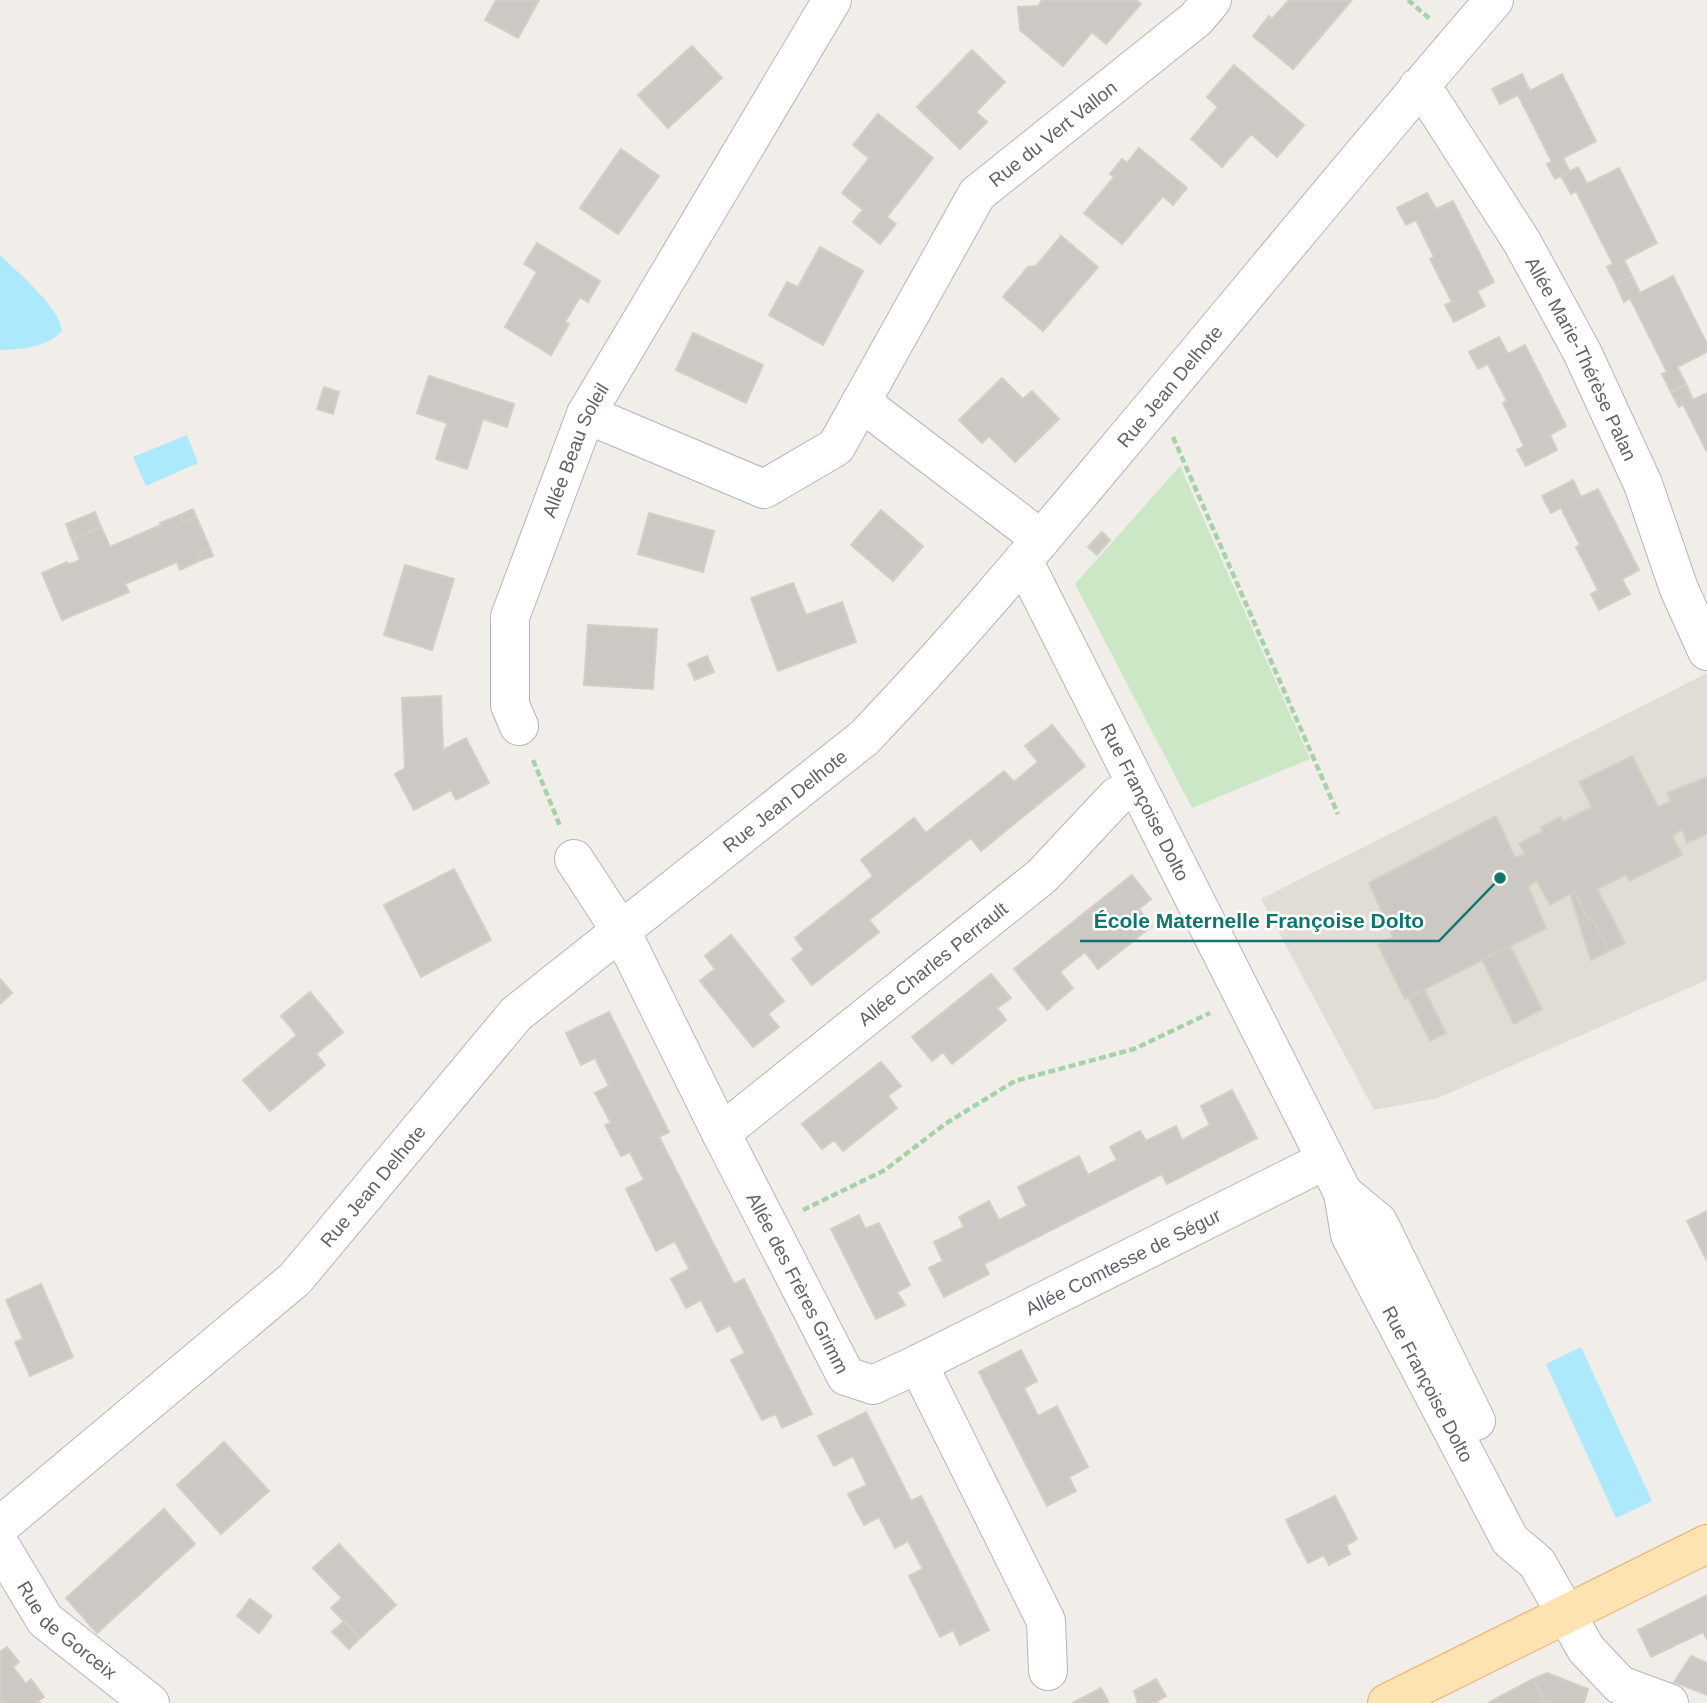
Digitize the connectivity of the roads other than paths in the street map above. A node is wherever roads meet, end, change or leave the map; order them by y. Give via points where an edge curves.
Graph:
1 (832, 0) edge
2 (1212, 0) edge
3 (1494, 0) edge
4 (1419, 87) junction
5 (862, 402) junction
6 (586, 414) junction
7 (1032, 550) junction
8 (1707, 651) edge
9 (519, 726) road end
10 (1136, 787) junction
11 (574, 859) road end
12 (621, 930) junction
13 (721, 1133) junction
14 (1335, 1176) junction
15 (918, 1364) junction
16 (0, 1526) edge
17 (1707, 1544) edge
18 (0, 1545) edge
19 (1565, 1614) junction
20 (1048, 1671) dead end
21 (150, 1703) edge
22 (1387, 1703) edge
23 (1669, 1703) edge

1 - 6 street, Allée Beau Soleil
2 - 5 street, Rue du Vert Vallon via 1196,19 977,194
3 - 4 street, Rue Jean Delhote
4 - 7 street, Rue Jean Delhote
4 - 8 street, Allée Marie-Thérèse Palan via 1521,242 1582,352 1643,484 1679,589
5 - 6 street, Rue du Vert Vallon via 836,447 764,489
5 - 7 street
6 - 9 street, Allée Beau Soleil via 510,617 510,705
7 - 10 street, Rue Françoise Dolto
7 - 12 street, Rue Jean Delhote via 864,738
10 - 13 street, Allée Charles Perrault via 1117,796 1042,876
10 - 14 street, Rue Françoise Dolto
11 - 12 street
12 - 13 street, Allée des Frères Grimm
12 - 16 street, Rue Jean Delhote via 516,1014 295,1279
13 - 15 street, Allée des Frères Grimm via 846,1376 873,1385
14 - 15 street, Allée Comtesse de Ségur
14 - 19 street, Rue Françoise Dolto via 1378,1222 1520,1510 1537,1563
15 - 20 street via 1046,1621
17 - 19 main road
18 - 21 street, Rue de Gorceix via 44,1620
19 - 22 main road
19 - 23 street, Rue Françoise Dolto via 1586,1649 1619,1685

